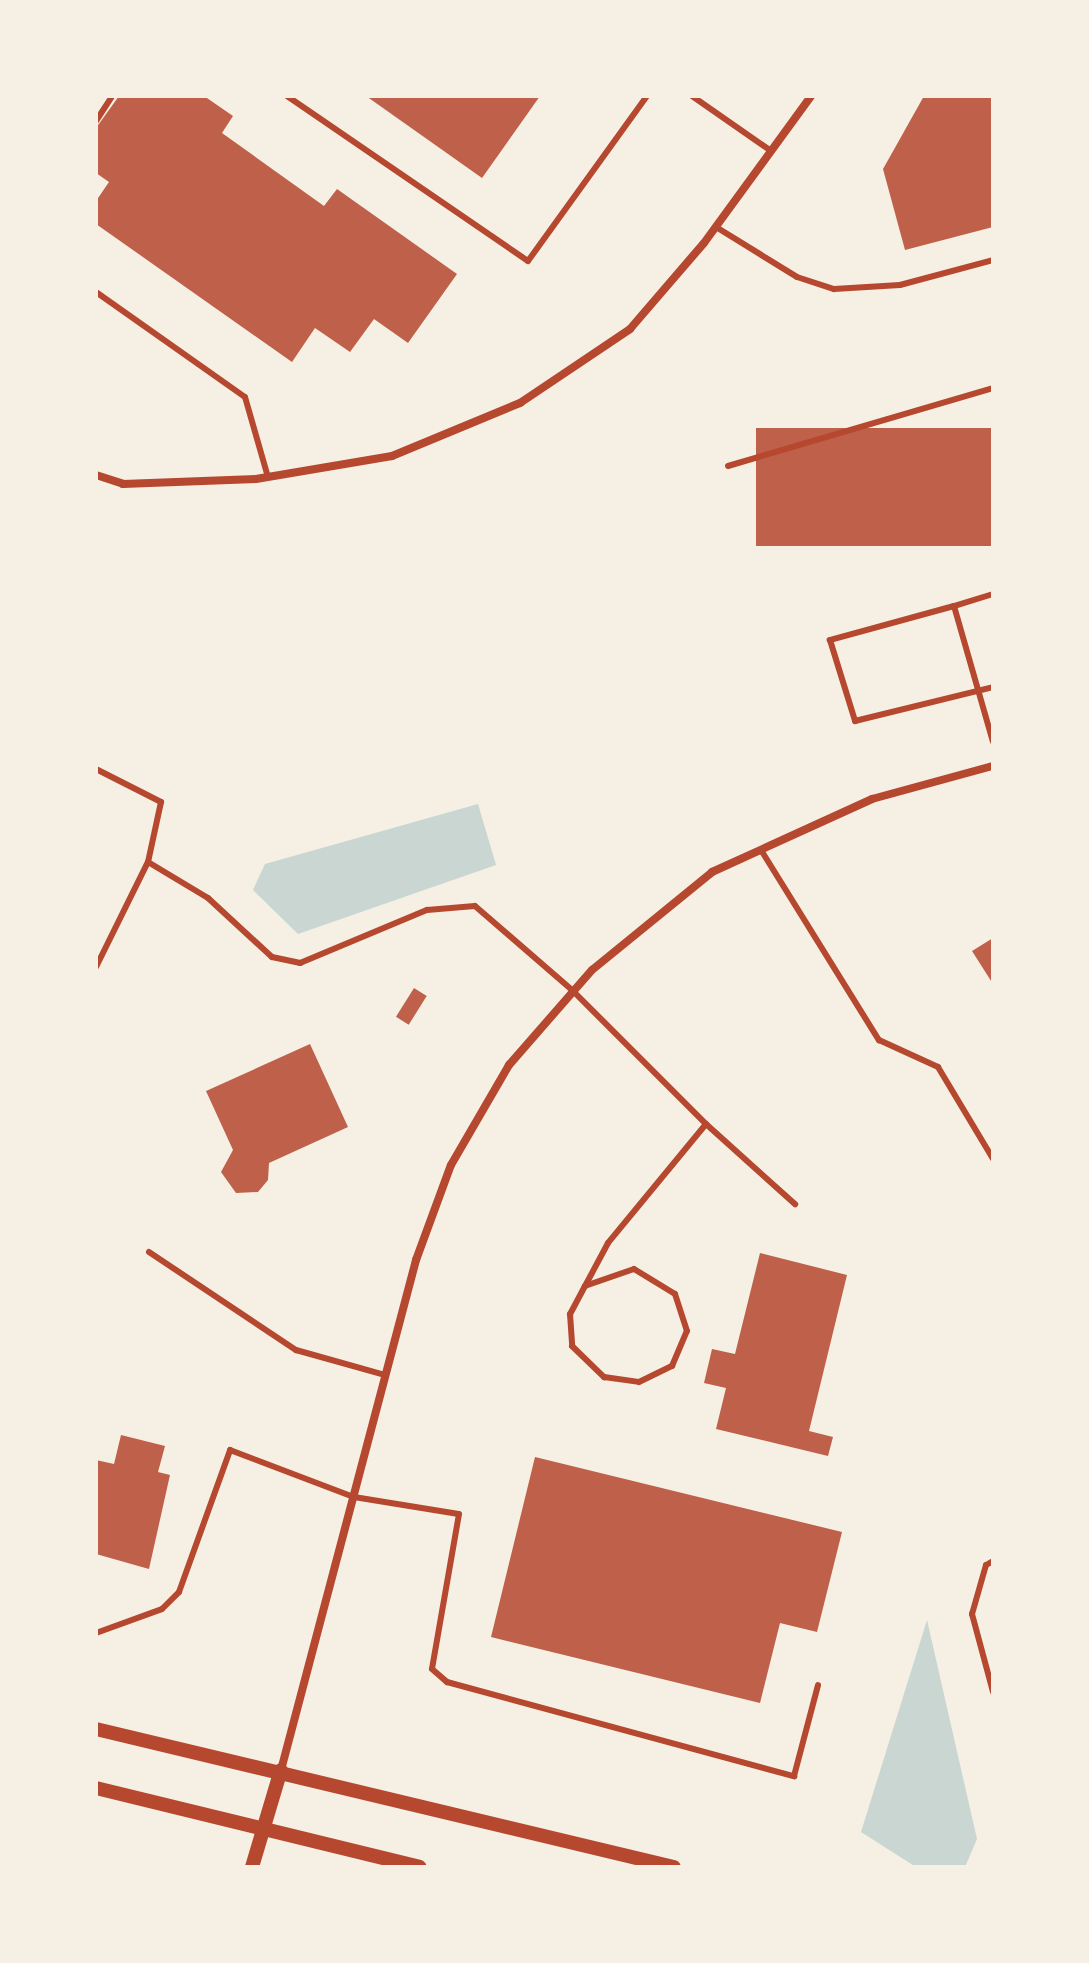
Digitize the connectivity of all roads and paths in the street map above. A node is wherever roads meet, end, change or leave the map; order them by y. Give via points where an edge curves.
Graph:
1 (112, 96) edge
2 (287, 96) edge
3 (647, 96) edge
4 (692, 96) edge
5 (811, 96) edge
6 (96, 121) edge
7 (771, 151) junction
8 (716, 227) junction
9 (993, 260) edge
10 (96, 292) edge
11 (993, 388) edge
12 (728, 466) dead end
13 (96, 475) edge
14 (268, 477) junction
15 (993, 594) edge
16 (954, 606) junction
17 (993, 687) edge
18 (979, 691) junction
19 (993, 742) edge
20 (993, 766) edge
21 (96, 769) edge
22 (761, 850) junction
23 (148, 862) junction
24 (96, 967) edge
25 (572, 990) junction
26 (706, 1124) junction
27 (993, 1159) edge
28 (795, 1204) dead end
29 (149, 1252) dead end
30 (585, 1286) junction
31 (385, 1375) junction
32 (354, 1497) junction
33 (993, 1561) edge
34 (96, 1633) edge
35 (818, 1685) dead end
36 (993, 1692) edge
37 (96, 1729) edge
38 (281, 1770) junction
39 (96, 1788) edge
40 (264, 1825) junction
41 (252, 1867) edge
42 (419, 1867) edge
43 (674, 1867) edge

1 - 6 lane
2 - 3 lane via 528,261
4 - 7 lane
5 - 7 street
7 - 8 street
8 - 9 lane via 797,277 834,289 900,285
8 - 14 street via 630,329 520,403 392,456
10 - 14 lane via 245,397
11 - 12 lane
13 - 14 street via 123,484
15 - 16 lane
16 - 18 lane
16 - 18 lane via 830,640 855,721
17 - 18 lane
18 - 19 lane
20 - 22 street via 872,799
21 - 23 lane via 161,802
22 - 25 street via 712,872
22 - 27 lane via 879,1040 938,1067
23 - 24 lane
23 - 25 lane via 208,898 272,957 300,963 427,910 475,906
25 - 26 lane
25 - 31 street via 509,1065 451,1165 416,1260
26 - 28 lane
26 - 30 lane via 608,1243
29 - 31 lane via 296,1350
30 - 30 lane via 570,1314 572,1346 604,1377 639,1382 672,1366 687,1331 675,1294 634,1269
31 - 32 street
32 - 34 lane via 230,1450 179,1592 162,1609
32 - 35 lane via 459,1514 432,1669 447,1682 794,1776
32 - 38 street
33 - 36 lane via 986,1565 972,1614
37 - 38 street
38 - 40 street
38 - 43 street
39 - 40 street
40 - 41 street
40 - 42 street

